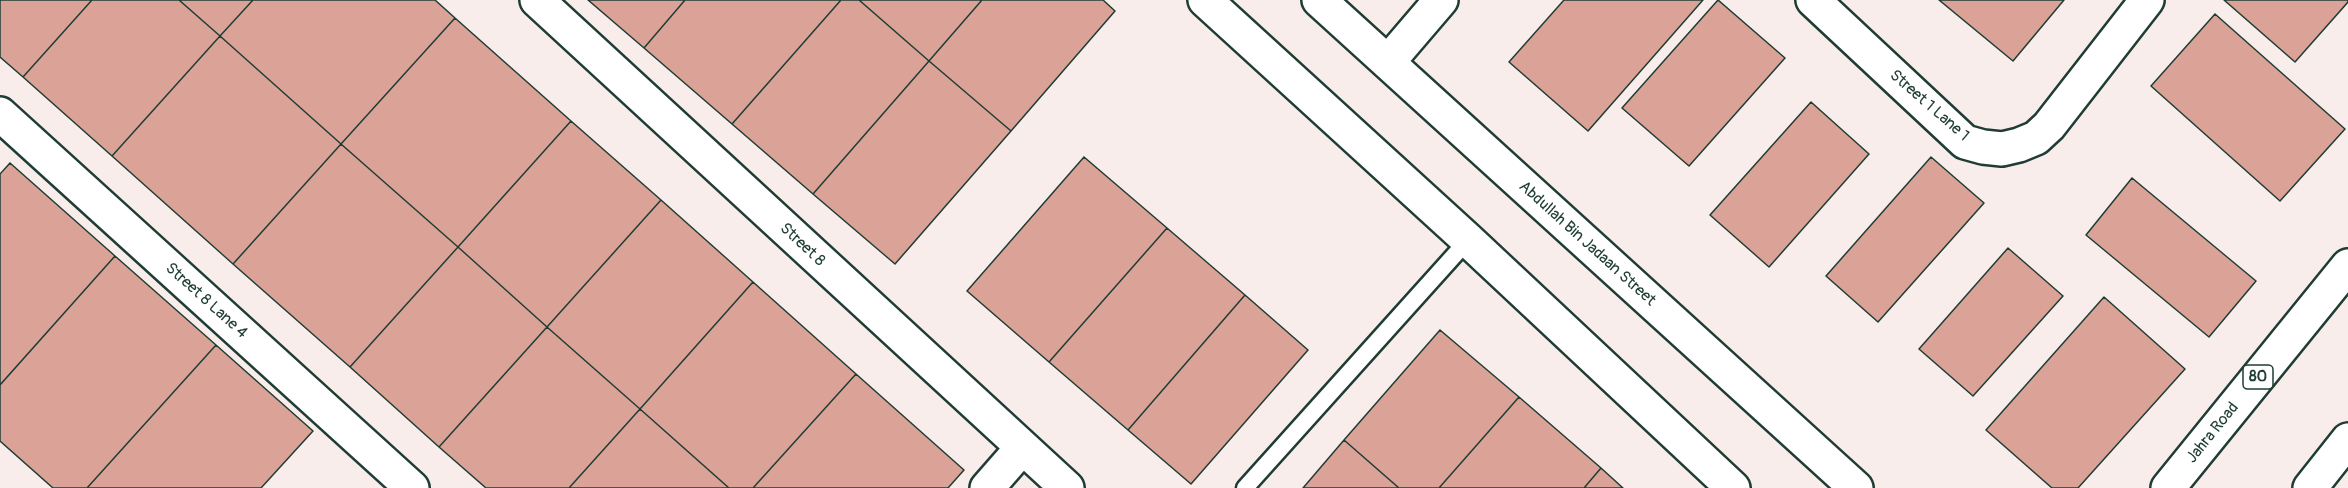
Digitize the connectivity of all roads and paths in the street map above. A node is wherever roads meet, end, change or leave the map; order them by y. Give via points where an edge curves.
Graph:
1 (537, 0) edge
2 (1205, 0) edge
3 (1319, 0) edge
4 (1442, 0) edge
5 (1813, 0) edge
6 (2147, 0) edge
7 (1388, 62) junction
8 (0, 114) edge
9 (1468, 240) junction
10 (2348, 266) edge
11 (2348, 440) edge
12 (1022, 448) junction
13 (2348, 458) edge
14 (412, 488) edge
15 (987, 488) edge
16 (1067, 488) edge
17 (1245, 488) edge
18 (1733, 488) edge
19 (1856, 488) edge
20 (2168, 488) edge
21 (2310, 488) edge
22 (2335, 488) edge

1 - 12 main road, Street 8
2 - 9 main road
3 - 7 main road, Abdullah Bin Jadaan Street
4 - 7 main road
5 - 6 main road, Street 1 Lane 1 via 1965,142 2002,149 2036,138 2049,126
7 - 19 main road, Abdullah Bin Jadaan Street
8 - 14 main road, Street 8 Lane 4
9 - 17 lane
9 - 18 main road
10 - 20 main road, Jahra Road / 80
11 - 21 main road
12 - 15 main road
12 - 16 main road, Street 8
13 - 22 main road

